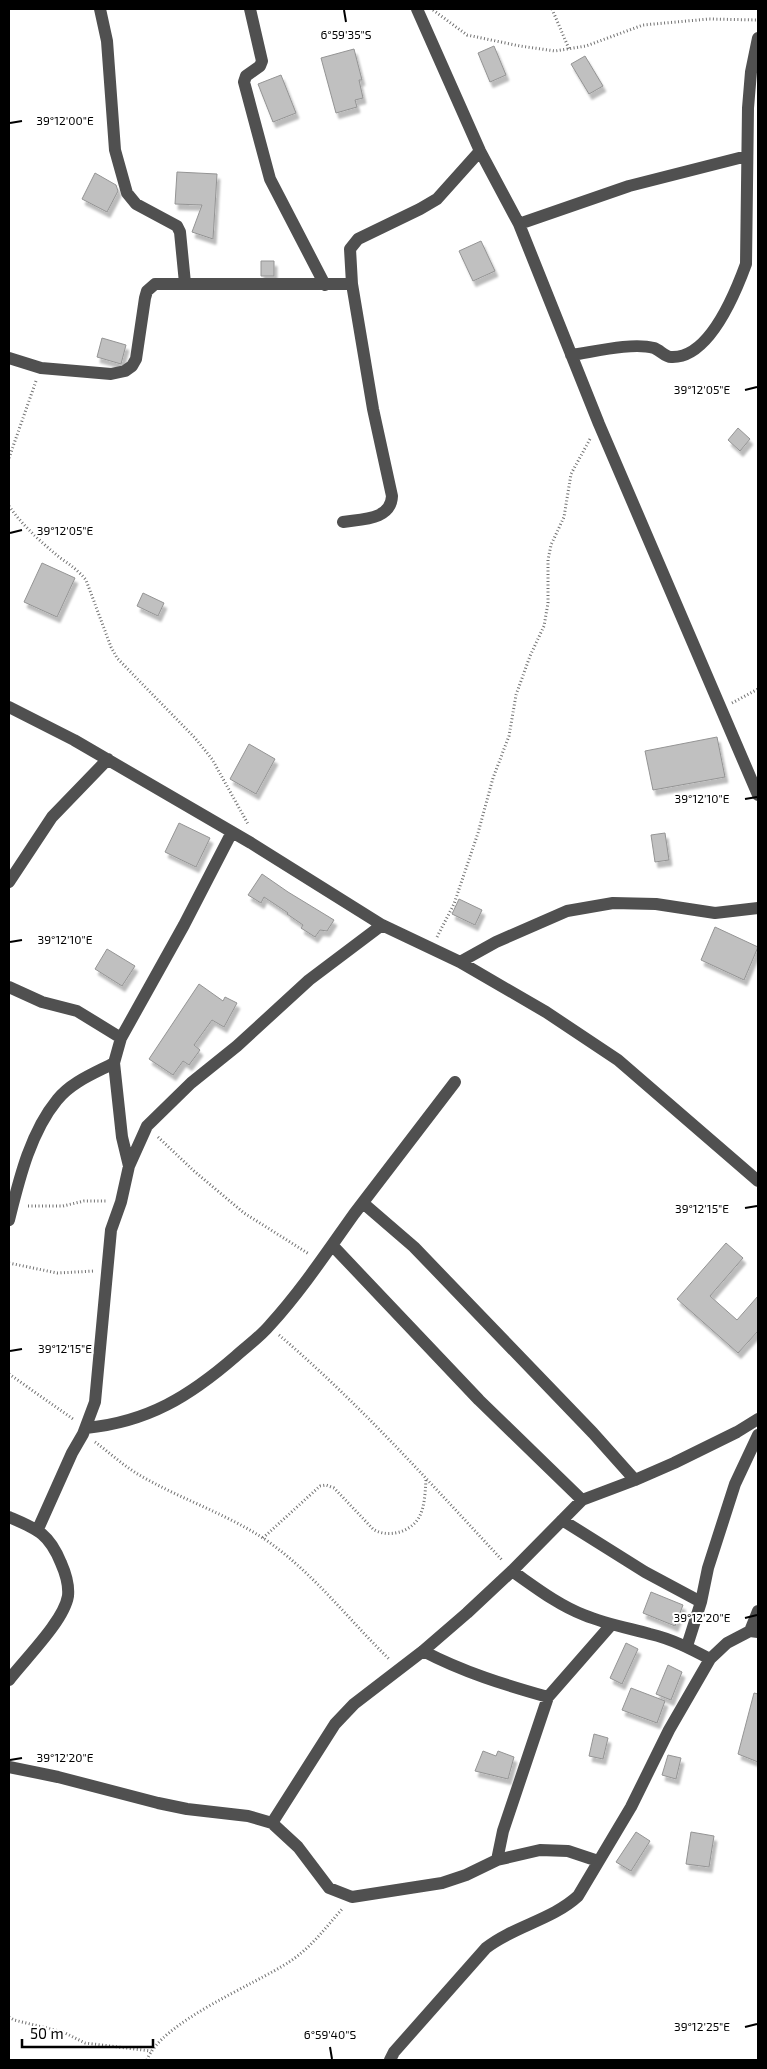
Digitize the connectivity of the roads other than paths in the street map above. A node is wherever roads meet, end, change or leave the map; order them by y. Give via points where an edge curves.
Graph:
1 (100, 9) edge
2 (250, 9) edge
3 (417, 9) edge
4 (758, 38) edge
5 (480, 150) junction
6 (747, 156) junction
7 (519, 224) junction
8 (185, 283) junction
9 (352, 284) junction
10 (325, 285) junction
11 (571, 355) junction
12 (9, 358) edge
13 (343, 522) dead end
14 (9, 706) edge
15 (108, 760) junction
16 (758, 795) edge
17 (232, 832) junction
18 (9, 882) edge
19 (758, 908) edge
20 (382, 925) junction
21 (460, 962) junction
22 (9, 987) edge
23 (121, 1038) junction
24 (114, 1063) junction
25 (455, 1082) dead end
26 (129, 1166) junction
27 (758, 1181) edge
28 (362, 1204) junction
29 (9, 1220) edge
30 (332, 1245) junction
31 (758, 1419) edge
32 (85, 1431) junction
33 (758, 1435) edge
34 (636, 1480) junction
35 (582, 1500) junction
36 (9, 1517) edge
37 (562, 1520) junction
38 (38, 1529) junction
39 (512, 1571) junction
40 (702, 1602) junction
41 (758, 1610) edge
42 (611, 1625) junction
43 (754, 1631) edge
44 (686, 1646) junction
45 (423, 1651) junction
46 (710, 1658) junction
47 (9, 1680) edge
48 (548, 1697) junction
49 (9, 1768) edge
50 (272, 1823) junction
51 (497, 1860) junction
52 (598, 1861) junction
53 (390, 2060) edge

1 - 8 street via 107,41 115,150 126,193 136,204 177,226
2 - 10 street via 262,61 244,82 259,144 270,180
3 - 5 street
4 - 6 street via 751,72
5 - 7 street
5 - 9 street via 437,199 353,243 349,255
6 - 7 street via 629,186
6 - 11 street via 746,264 712,332 697,349 670,357 654,348 624,347
7 - 11 street
8 - 10 street
8 - 12 street via 154,284 147,291 136,360 125,371 110,374 41,368
9 - 10 street
9 - 13 street via 392,502 380,515
11 - 16 street
14 - 15 street
15 - 17 street
15 - 18 street via 52,817
17 - 20 street
17 - 23 street
19 - 21 street via 715,913 656,904 613,904 567,911 496,942
20 - 21 street
20 - 26 street via 309,980 191,1083 147,1126
21 - 27 street via 546,1012 618,1060
22 - 23 street via 42,1002 77,1010
23 - 24 street
24 - 26 street via 122,1137
24 - 29 street via 76,1083 57,1099 38,1130
25 - 28 street
26 - 32 street via 111,1230 95,1402
28 - 30 street
28 - 34 street via 414,1247
30 - 32 street via 268,1327 188,1394 130,1421
30 - 35 street via 479,1400
31 - 34 street via 703,1450
32 - 38 street
33 - 40 street via 735,1484 708,1568
34 - 35 street
35 - 37 street
36 - 38 street
37 - 39 street
37 - 40 street via 645,1572
38 - 47 street via 55,1550 64,1571 68,1594 55,1623
39 - 42 street via 558,1602
39 - 45 street
40 - 44 street
41 - 43 street
42 - 44 street
42 - 48 street
43 - 46 street via 727,1643
44 - 46 street
45 - 48 street via 483,1678
45 - 50 street via 354,1704 335,1724
46 - 52 street via 631,1807
48 - 51 street via 505,1823
49 - 50 street via 158,1803 248,1816
50 - 51 street via 298,1847 329,1888 352,1897 442,1883
51 - 52 street via 540,1850 568,1851
52 - 53 street via 585,1886 567,1906 498,1938 486,1948

